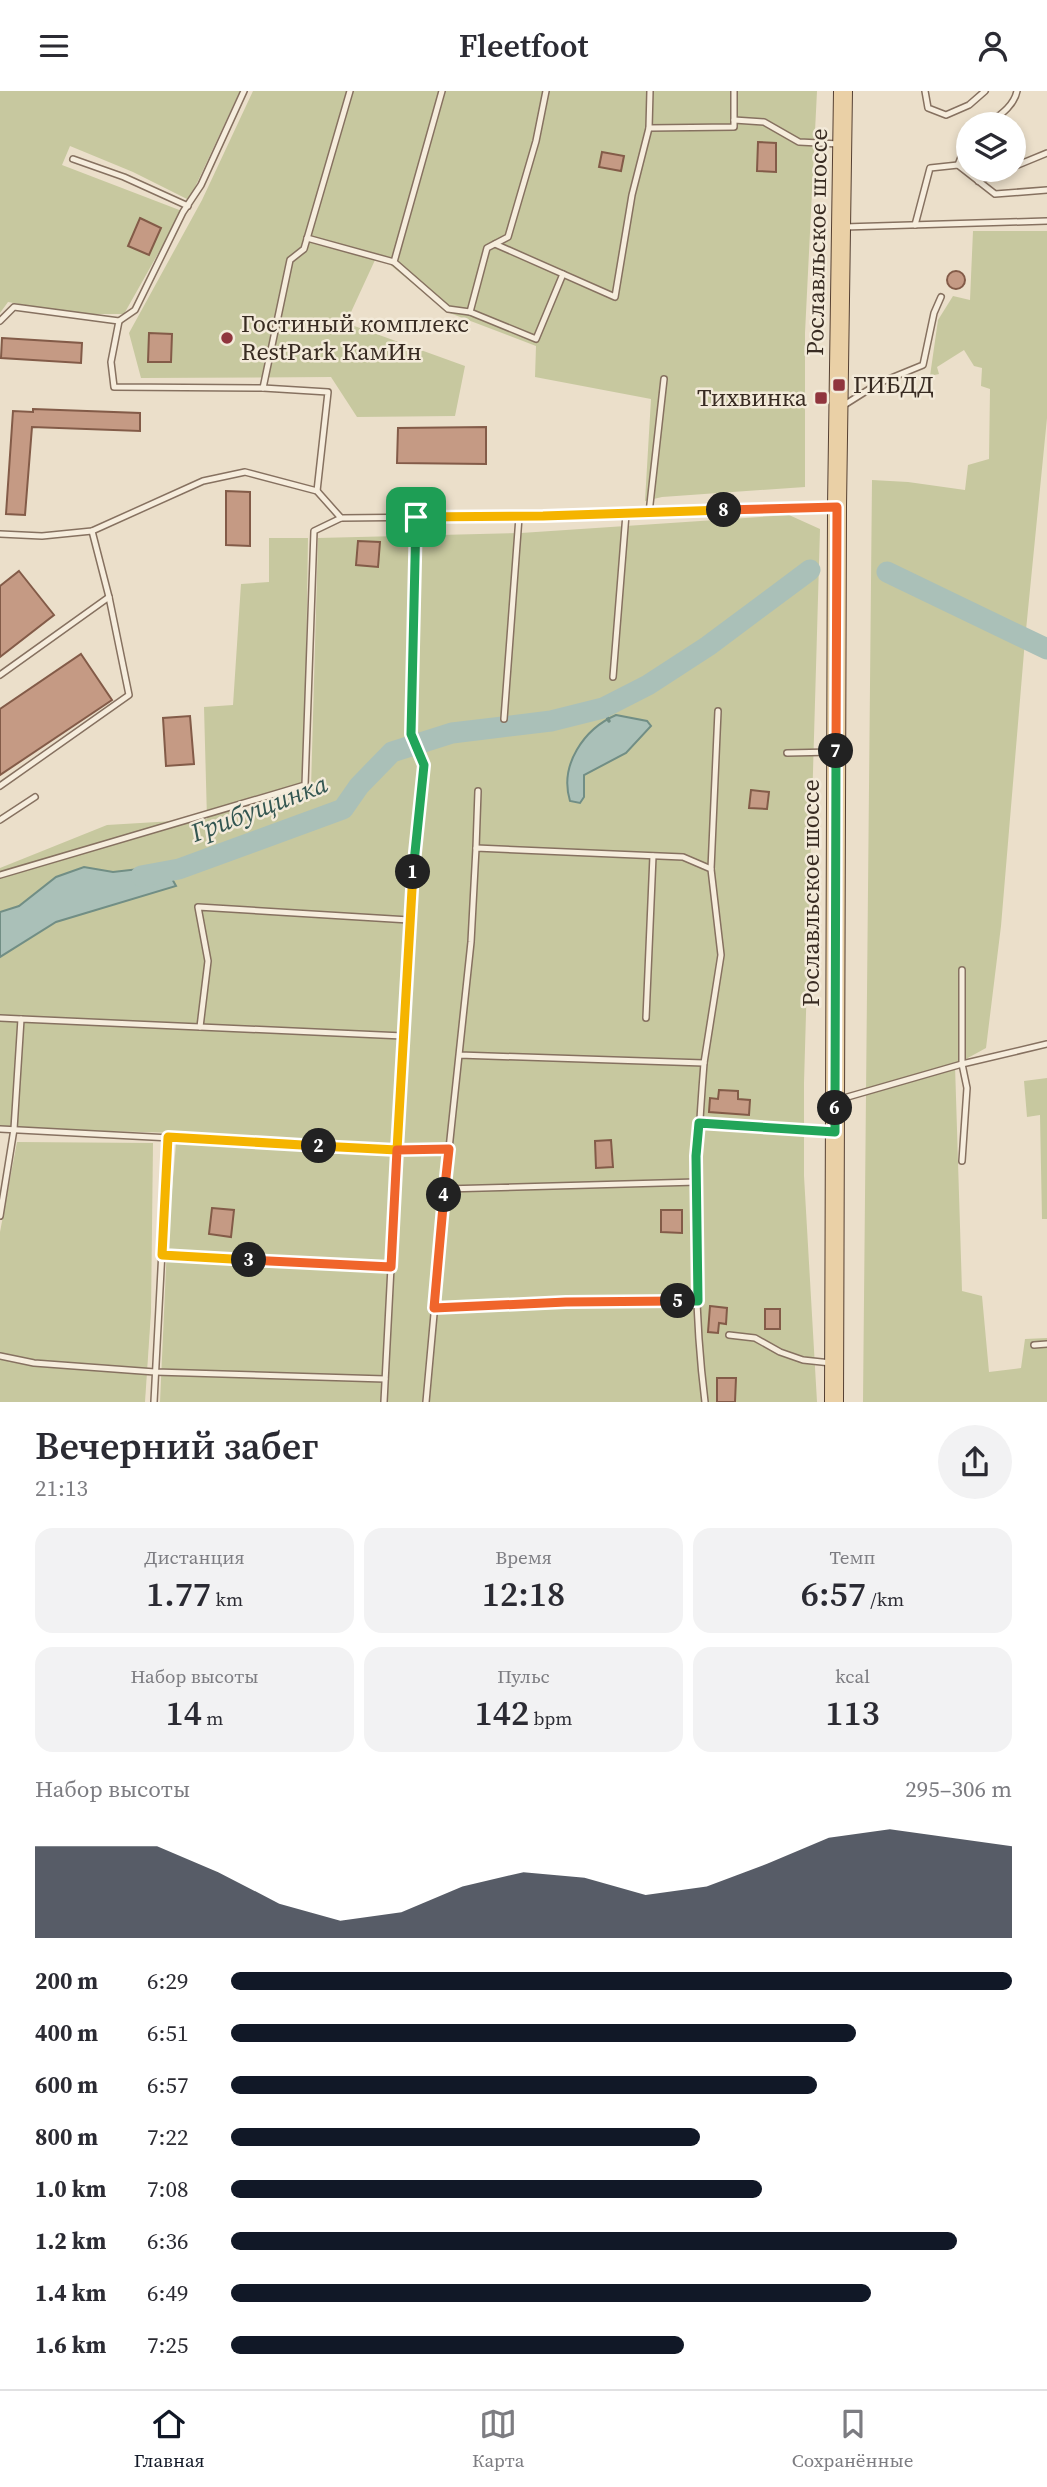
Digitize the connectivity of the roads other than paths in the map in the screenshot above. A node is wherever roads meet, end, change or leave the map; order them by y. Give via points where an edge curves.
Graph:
1 (244, 91) edge
2 (350, 91) edge
3 (442, 91) edge
4 (546, 91) edge
5 (650, 91) edge
6 (734, 91) edge
7 (843, 91) edge
8 (925, 91) edge
9 (985, 91) edge
10 (1017, 91) edge
11 (1004, 112) edge
12 (734, 120) junction
13 (649, 128) junction
14 (843, 145) junction
15 (1047, 153) edge
16 (73, 159) dead end
17 (1026, 162) edge
18 (956, 165) edge
19 (979, 182) edge
20 (1047, 190) edge
21 (188, 206) junction
22 (1047, 221) edge
23 (915, 225) junction
24 (841, 227) junction
25 (307, 238) junction
26 (495, 244) junction
27 (394, 262) junction
28 (563, 274) junction
29 (941, 297) dead end
30 (470, 312) junction
31 (0, 321) edge
32 (119, 321) junction
33 (664, 379) dead end
34 (263, 388) junction
35 (838, 409) junction
36 (317, 491) junction
37 (837, 507) junction
38 (649, 513) junction
39 (626, 514) junction
40 (416, 517) junction
41 (519, 517) junction
42 (341, 518) junction
43 (92, 531) junction
44 (0, 534) edge
45 (109, 597) junction
46 (0, 675) edge
47 (613, 677) dead end
48 (718, 711) dead end
49 (504, 719) dead end
50 (836, 751) junction
51 (787, 754) dead end
52 (0, 786) edge
53 (478, 791) dead end
54 (35, 797) dead end
55 (0, 820) edge
56 (476, 848) junction
57 (653, 856) junction
58 (711, 869) junction
59 (0, 874) edge
60 (409, 920) junction
61 (962, 970) dead end
62 (0, 1018) edge
63 (646, 1018) dead end
64 (21, 1019) junction
65 (201, 1027) junction
66 (403, 1036) junction
67 (1047, 1044) edge
68 (459, 1055) junction
69 (704, 1063) junction
70 (962, 1064) junction
71 (835, 1100) junction
72 (699, 1123) junction
73 (0, 1129) edge
74 (14, 1129) junction
75 (835, 1132) junction
76 (168, 1137) junction
77 (449, 1149) junction
78 (397, 1150) junction
79 (962, 1161) dead end
80 (697, 1182) junction
81 (445, 1189) junction
82 (0, 1216) edge
83 (162, 1255) junction
84 (391, 1267) junction
85 (698, 1301) junction
86 (434, 1308) junction
87 (729, 1335) dead end
88 (1047, 1344) edge
89 (1034, 1345) dead end
90 (0, 1356) edge
91 (834, 1363) junction
92 (155, 1371) junction
93 (385, 1379) junction
94 (154, 1402) edge
95 (384, 1402) edge
96 (426, 1402) edge
97 (705, 1402) edge
98 (834, 1402) edge

1 - 21 lane
2 - 25 lane
3 - 27 lane
4 - 26 lane via 508,237
5 - 13 lane
6 - 12 lane
7 - 14 main road, Рославльское шоссе
8 - 9 lane via 928,108 946,115 969,106
10 - 11 lane
12 - 13 lane via 734,127
12 - 14 lane via 764,122 799,142
13 - 28 lane via 615,297
14 - 24 main road, Рославльское шоссе
15 - 17 lane
16 - 21 lane
18 - 23 lane via 930,168
19 - 20 lane via 995,194
21 - 32 lane via 135,310
22 - 23 lane
23 - 24 lane
24 - 35 main road, Рославльское шоссе
25 - 27 lane
25 - 34 lane via 304,249 290,260
26 - 28 lane
26 - 30 lane via 487,249
27 - 30 lane via 448,309
28 - 30 lane via 536,339
29 - 35 lane via 923,365 879,383
31 - 32 lane via 14,307
32 - 34 lane via 111,362 114,387
33 - 38 lane
34 - 36 lane via 328,392
35 - 37 main road, Рославльское шоссе
36 - 42 lane
36 - 43 lane via 245,472 203,481
37 - 38 lane
37 - 50 main road, Рославльское шоссе
38 - 39 lane
39 - 41 lane
39 - 47 lane
40 - 41 lane
40 - 42 lane
40 - 60 lane via 411,734 424,765
41 - 49 lane
42 - 59 lane via 314,531 305,785
43 - 44 lane
43 - 45 lane
45 - 46 lane
45 - 52 lane via 129,695
48 - 58 lane
50 - 51 lane
50 - 71 main road, Рославльское шоссе
53 - 56 lane
54 - 55 lane
56 - 57 lane
56 - 68 lane
57 - 58 lane via 683,857
57 - 63 lane
58 - 69 lane via 721,955
60 - 65 lane via 198,907 208,961
60 - 66 lane
61 - 70 lane
62 - 64 lane
64 - 65 lane
64 - 74 lane
65 - 66 lane
66 - 78 lane
67 - 70 lane
68 - 69 lane
68 - 77 lane
69 - 72 lane
70 - 71 lane
70 - 79 lane via 967,1088
71 - 75 main road, Рославльское шоссе
72 - 75 lane
72 - 80 lane
73 - 74 lane
74 - 76 lane
74 - 82 lane
75 - 91 main road, Рославльское шоссе
76 - 78 lane
76 - 83 lane
77 - 78 lane
77 - 81 lane
78 - 84 lane
80 - 81 lane
80 - 85 lane
81 - 86 lane
83 - 84 lane
83 - 92 lane
84 - 93 lane
85 - 86 lane
85 - 97 lane
86 - 96 lane
87 - 91 lane via 755,1338 803,1360
88 - 89 lane
90 - 92 lane via 34,1363
91 - 98 main road, Рославльское шоссе
92 - 93 lane
92 - 94 lane
93 - 95 lane

